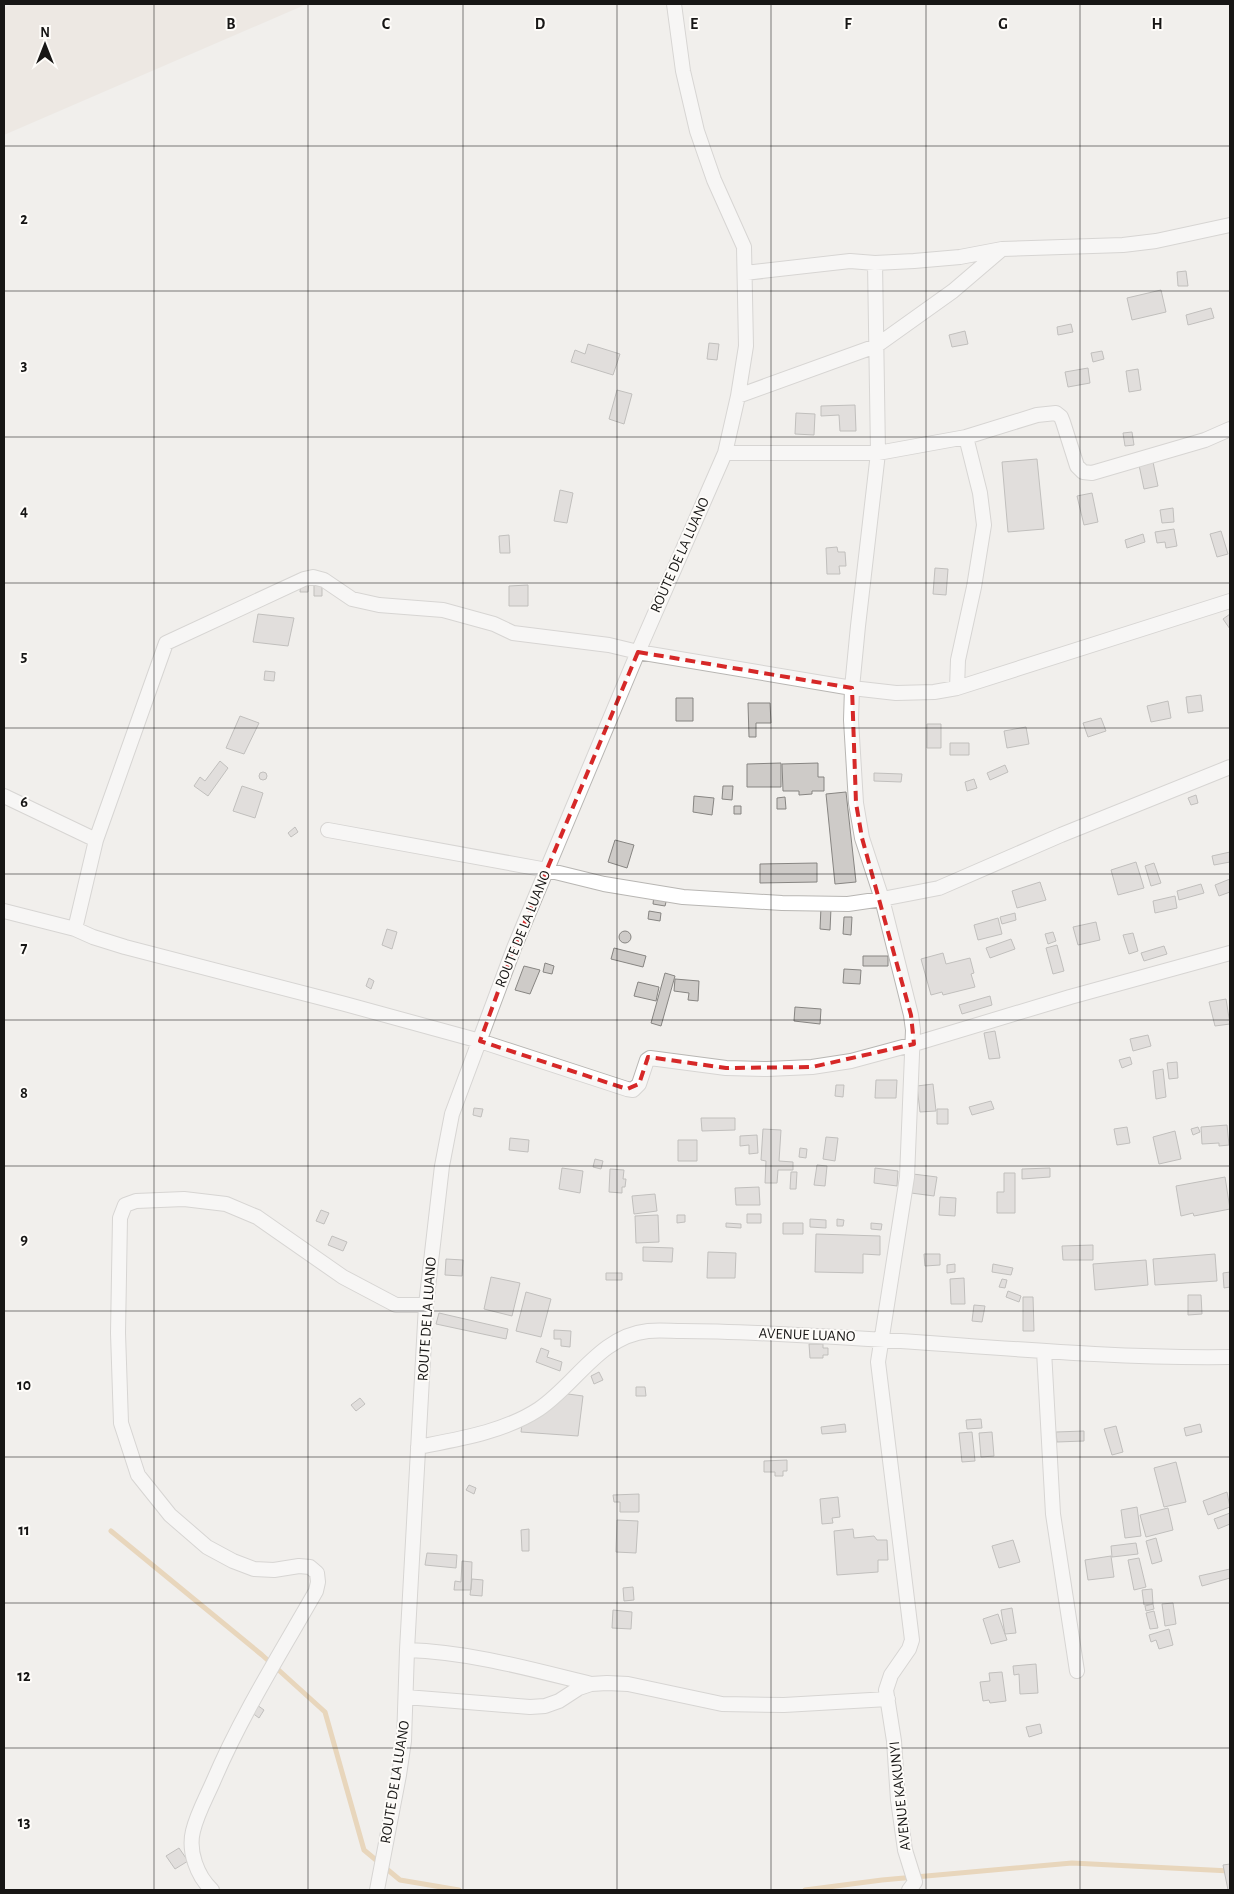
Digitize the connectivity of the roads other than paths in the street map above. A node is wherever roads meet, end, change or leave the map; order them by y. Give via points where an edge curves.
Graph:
1 (674, 4) edge
2 (1230, 225) edge
3 (1002, 249) junction
4 (875, 262) junction
5 (745, 273) junction
6 (876, 346) junction
7 (738, 396) junction
8 (1230, 429) edge
9 (966, 437) junction
10 (725, 453) junction
11 (878, 453) junction
12 (1230, 601) edge
13 (638, 652) junction
14 (852, 688) junction
15 (957, 688) junction
16 (1230, 767) edge
17 (4, 796) edge
18 (328, 830) dead end
19 (96, 840) junction
20 (547, 870) junction
21 (882, 899) junction
22 (4, 911) edge
23 (75, 929) junction
24 (1230, 957) edge
25 (480, 1042) junction
26 (914, 1044) junction
27 (426, 1305) junction
28 (882, 1338) junction
29 (1044, 1351) junction
30 (1230, 1356) edge
31 (418, 1447) junction
32 (407, 1650) junction
33 (1076, 1671) dead end
34 (591, 1684) junction
35 (406, 1697) junction
36 (888, 1699) junction
37 (212, 1890) edge
38 (377, 1890) edge
39 (909, 1890) edge

1 - 5 street, ROUTE DE LA LUANO via 683,71 696,131 744,247
2 - 3 street via 1123,245
3 - 4 street via 951,258
3 - 6 street via 953,291
4 - 5 street via 850,261
4 - 6 street
5 - 7 street, ROUTE DE LA LUANO via 746,346
6 - 7 street
6 - 11 street
7 - 10 street, ROUTE DE LA LUANO
8 - 9 street via 1206,440 1092,473 1083,472 1076,466 1062,417 1056,413 1037,415
9 - 11 street
9 - 15 street via 984,525 958,660
10 - 11 street
10 - 13 street, ROUTE DE LA LUANO
11 - 14 street
12 - 15 street
13 - 14 street
13 - 19 street via 596,643 513,633 494,624 443,610 379,605 352,599 324,580 304,579 166,643
13 - 20 street, ROUTE DE LA LUANO
14 - 15 street via 896,693
14 - 21 street via 856,804 862,838
16 - 21 street via 939,888
17 - 19 street
18 - 20 street
19 - 23 street
20 - 21 street via 604,884 683,897 848,904
20 - 25 street, ROUTE DE LA LUANO
21 - 26 street via 911,1015
22 - 23 street
23 - 25 street via 125,947
24 - 26 street via 1070,997
25 - 26 street via 633,1090 639,1084 647,1060 653,1058 726,1068 812,1067 851,1061
25 - 27 street, ROUTE DE LA LUANO via 452,1114 447,1138
26 - 28 street via 906,1177
27 - 31 street, ROUTE DE LA LUANO
27 - 37 street via 396,1305 343,1277 257,1217 226,1204 184,1199 136,1201 125,1205 122,1212 118,1333 121,1423 138,1475 170,1515 207,1547 254,1569 299,1566 317,1573 316,1591 226,1750 192,1832 196,1867 204,1883
28 - 29 street, AVENUE LUANO
28 - 31 street, AVENUE LUANO via 647,1331 611,1344 539,1410 469,1437
28 - 36 street via 879,1375 912,1640 891,1675 887,1685
29 - 30 street, AVENUE LUANO
29 - 33 street via 1054,1514
31 - 32 street, ROUTE DE LA LUANO
32 - 34 street via 474,1656
32 - 35 street, ROUTE DE LA LUANO
34 - 35 street via 559,1701 530,1707
34 - 36 street via 628,1684 722,1704 784,1705
35 - 38 street, ROUTE DE LA LUANO via 402,1762
36 - 39 street, AVENUE KAKUNYI via 905,1850 915,1882

